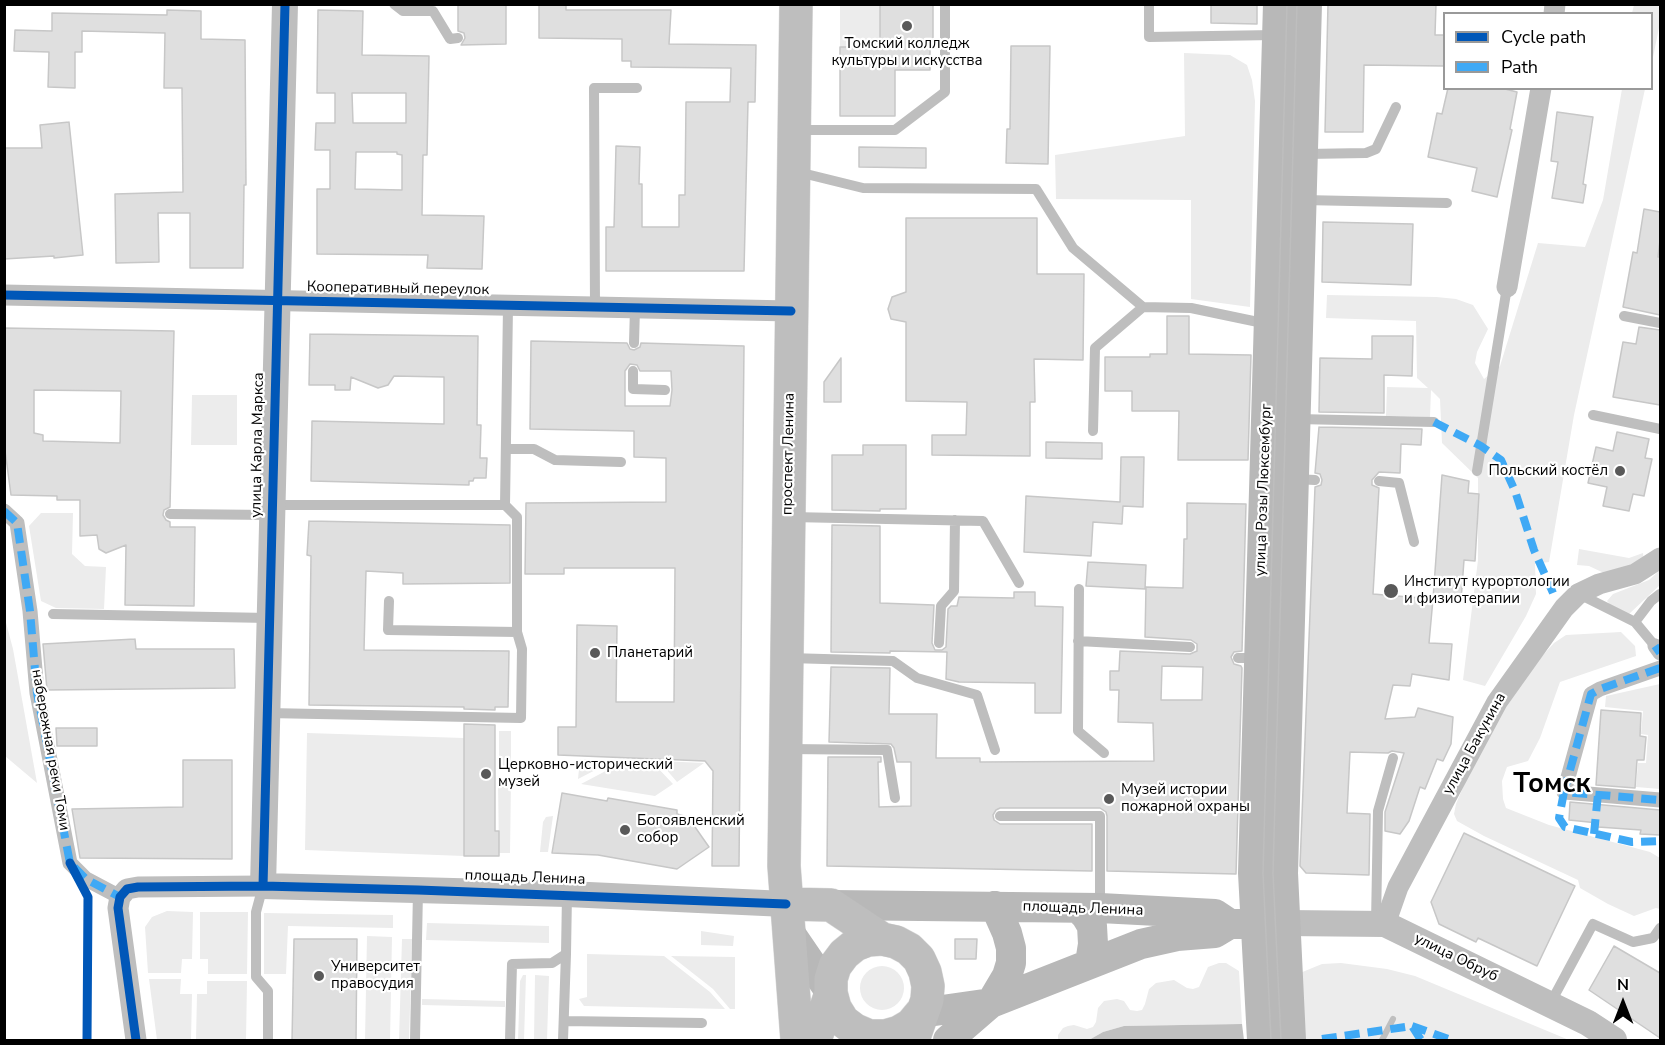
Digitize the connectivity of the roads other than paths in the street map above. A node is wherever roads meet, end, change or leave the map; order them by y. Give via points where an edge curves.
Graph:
1 (285, 4) edge
2 (394, 4) edge
3 (796, 4) edge
4 (945, 4) edge
5 (1149, 4) edge
6 (1278, 4) edge
7 (1306, 4) edge
8 (433, 8) edge
9 (1277, 35) junction
10 (458, 38) dead end
11 (637, 88) dead end
12 (1541, 90) edge
13 (1396, 107) dead end
14 (794, 130) junction
15 (1303, 153) junction
16 (794, 171) junction
17 (1301, 200) junction
18 (1447, 203) dead end
19 (1507, 286) joint
20 (4, 295) edge
21 (277, 301) junction
22 (508, 307) junction
23 (1143, 307) junction
24 (595, 308) junction
25 (634, 308) junction
26 (791, 311) junction
27 (1624, 316) dead end
28 (1283, 323) junction
29 (1660, 323) edge
30 (634, 343) dead end
31 (633, 371) dead end
32 (664, 390) dead end
33 (1593, 415) dead end
34 (1296, 418) junction
35 (1434, 422) dead end
36 (1660, 429) edge
37 (1094, 431) dead end
38 (506, 449) junction
39 (621, 462) dead end
40 (1478, 471) dead end
41 (1379, 482) dead end
42 (505, 505) junction
43 (271, 510) junction
44 (4, 511) edge
45 (170, 514) dead end
46 (788, 517) junction
47 (955, 520) junction
48 (1414, 542) dead end
49 (1660, 558) edge
50 (1019, 583) dead end
51 (1078, 589) dead end
52 (1578, 594) junction
53 (1660, 594) edge
54 (389, 600) dead end
55 (53, 614) dead end
56 (269, 618) junction
57 (1635, 622) junction
58 (517, 632) junction
59 (1078, 641) junction
60 (939, 643) dead end
61 (1190, 647) dead end
62 (1658, 650) edge
63 (786, 658) junction
64 (1267, 658) junction
65 (1660, 668) edge
66 (266, 713) junction
67 (785, 749) junction
68 (994, 750) dead end
69 (1104, 753) dead end
70 (1393, 758) dead end
71 (895, 798) dead end
72 (1660, 800) edge
73 (1000, 816) dead end
74 (263, 886) junction
75 (418, 890) junction
76 (567, 894) junction
77 (120, 897) junction
78 (831, 905) junction
79 (933, 906) junction
80 (995, 906) junction
81 (1089, 908) junction
82 (787, 917) junction
83 (1285, 923) junction
84 (1242, 924) junction
85 (1380, 924) junction
86 (1660, 928) edge
87 (882, 939) junction
88 (566, 954) junction
89 (1090, 963) junction
90 (1272, 974) junction
91 (831, 993) junction
92 (991, 1003) junction
93 (1550, 1004) junction
94 (564, 1021) junction
95 (702, 1023) dead end
96 (917, 1027) edge
97 (136, 1041) edge
98 (268, 1041) edge
99 (415, 1041) edge
100 (510, 1041) edge
101 (563, 1041) edge
102 (797, 1041) edge
103 (815, 1041) edge
104 (948, 1041) edge
105 (1262, 1041) edge
106 (1291, 1041) edge
107 (1614, 1041) edge

1 - 21 street, улица Карла Маркса
2 - 8 lane via 403,11
3 - 14 main road, проспект Ленина
4 - 14 lane via 945,92 896,130
5 - 9 lane via 1149,37
6 - 9 main road, улица Розы Люксембург
7 - 15 main road, улица Розы Люксембург
8 - 10 lane via 450,39
9 - 28 main road, улица Розы Люксембург
11 - 24 lane via 594,88
12 - 19 street
13 - 15 lane via 1376,149 1366,153
14 - 16 main road, проспект Ленина
15 - 17 main road, улица Розы Люксембург
16 - 23 lane via 863,188 1036,189 1073,248
16 - 26 main road, проспект Ленина
17 - 18 lane
17 - 28 main road, улица Розы Люксембург
19 - 40 lane
20 - 21 street, Кооперативный переулок
21 - 22 street, Кооперативный переулок
21 - 43 street, улица Карла Маркса
22 - 24 street, Кооперативный переулок
22 - 38 lane
23 - 28 lane via 1191,308 1258,322
23 - 37 lane via 1095,348
24 - 25 street, Кооперативный переулок
25 - 26 street, Кооперативный переулок
25 - 30 lane
26 - 46 main road, проспект Ленина
27 - 29 lane
28 - 34 main road, улица Розы Люксембург
28 - 64 main road, улица Розы Люксембург
31 - 32 lane via 633,389
33 - 36 lane
34 - 35 lane
34 - 64 main road, улица Розы Люксембург via 1305,479
38 - 39 lane via 534,449 555,460
38 - 42 lane
41 - 48 lane via 1398,483
42 - 43 lane
42 - 58 lane via 517,517
43 - 45 lane
43 - 56 street, улица Карла Маркса
44 - 77 street, набережная реки Томи via 17,523 37,693 70,863 86,879
46 - 47 lane
46 - 63 main road, проспект Ленина
47 - 50 lane via 983,521
47 - 60 lane via 954,591 941,606
49 - 52 street, улица Бакунина via 1635,574
51 - 59 lane
52 - 57 lane
52 - 85 street, улица Бакунина via 1497,702
53 - 57 lane
54 - 58 lane via 388,630
55 - 56 lane
56 - 66 street, улица Карла Маркса
57 - 62 lane
58 - 66 lane via 522,648 521,718
59 - 61 lane
59 - 69 lane via 1078,731
63 - 67 main road, проспект Ленина
63 - 68 lane via 893,661 917,678 977,695
64 - 83 main road, улица Розы Люксембург
64 - 84 main road, улица Розы Люксембург via 1253,873
65 - 72 street via 1591,694 1564,792
66 - 74 street, улица Карла Маркса
67 - 71 lane via 887,750
67 - 82 main road, проспект Ленина
70 - 85 lane via 1378,811
73 - 81 lane via 1100,816
74 - 75 street, площадь Ленина
74 - 77 street via 138,887 127,889
74 - 98 lane via 256,912 256,977 268,991
75 - 76 street, площадь Ленина
75 - 99 lane
76 - 82 street, площадь Ленина
76 - 88 lane
77 - 97 street via 118,908
78 - 79 main road, площадь Ленина
78 - 82 main road, площадь Ленина
78 - 87 main road
79 - 80 main road, площадь Ленина
79 - 87 main road
80 - 81 main road, площадь Ленина
80 - 92 main road via 1007,933 1011,963
81 - 84 main road, площадь Ленина via 1215,914
81 - 89 main road via 1086,916 1092,926 1094,944
82 - 91 main road
82 - 102 main road
83 - 84 main road
83 - 85 street, улица Обруб
83 - 90 main road, улица Розы Люксембург
84 - 89 main road, площадь Ленина via 1215,933 1158,939
84 - 90 main road, улица Розы Люксембург
85 - 93 street, улица Обруб
86 - 93 lane via 1653,938 1633,942 1593,924
87 - 91 main road via 855,945 844,954 835,966
87 - 96 main road via 909,949 925,972 927,993
88 - 94 lane
88 - 100 lane via 552,963 512,964
89 - 92 main road, площадь Ленина
90 - 105 main road
90 - 106 main road
91 - 96 main road via 843,1021 855,1030 885,1036 910,1025
91 - 103 main road
92 - 96 main road, площадь Ленина
92 - 104 main road, площадь Ленина
93 - 107 street, улица Обруб
94 - 95 lane
94 - 101 lane

